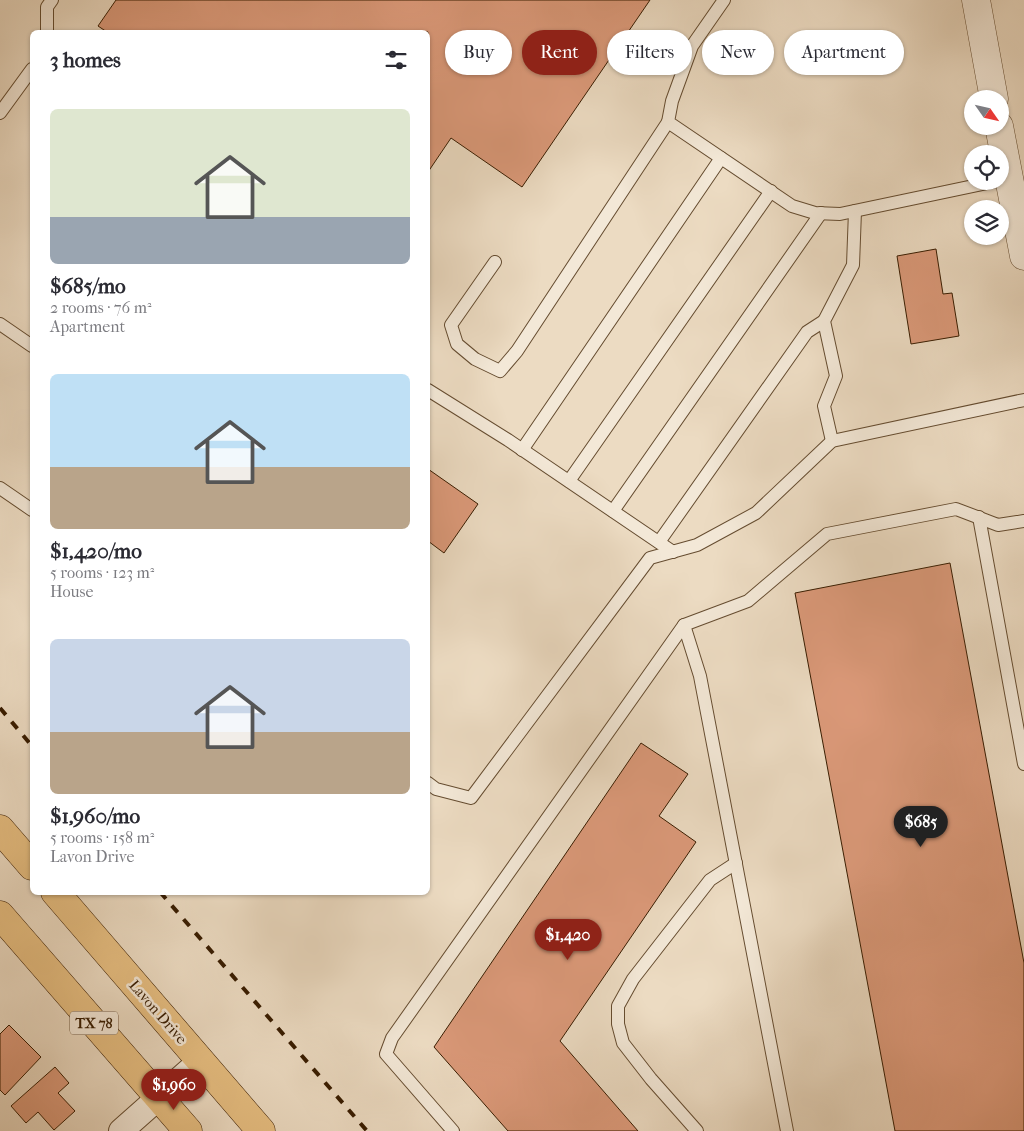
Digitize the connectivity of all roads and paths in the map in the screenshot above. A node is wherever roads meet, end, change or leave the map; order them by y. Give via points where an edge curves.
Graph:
1 (52, 0) edge
2 (724, 0) edge
3 (976, 0) edge
4 (47, 30) edge
5 (30, 72) edge
6 (992, 90) edge
7 (0, 113) edge
8 (668, 122) junction
9 (721, 158) junction
10 (964, 188) edge
11 (1005, 190) edge
12 (771, 191) junction
13 (854, 211) junction
14 (821, 213) junction
15 (1024, 256) edge
16 (494, 262) dead end
17 (824, 321) junction
18 (0, 324) edge
19 (30, 345) edge
20 (430, 391) edge
21 (1024, 400) edge
22 (832, 442) junction
23 (522, 450) junction
24 (569, 481) junction
25 (0, 488) edge
26 (30, 509) edge
27 (613, 511) junction
28 (979, 517) junction
29 (1024, 521) edge
30 (659, 542) junction
31 (673, 552) junction
32 (684, 625) junction
33 (1024, 764) edge
34 (430, 784) edge
35 (0, 829) edge
36 (736, 863) junction
37 (30, 864) edge
38 (58, 895) edge
39 (0, 915) edge
40 (200, 1061) junction
41 (159, 1098) junction
42 (122, 1131) edge
43 (188, 1131) edge
44 (261, 1131) edge
45 (453, 1131) edge
46 (697, 1131) edge
47 (787, 1131) edge

1 - 4 lane via 47,7
2 - 8 lane via 692,46 672,101
3 - 6 street
5 - 7 lane
8 - 9 lane
8 - 16 lane via 528,334 500,371 475,359 457,344 451,325
9 - 12 lane
9 - 23 lane
10 - 13 lane
11 - 15 street
12 - 14 lane via 792,206
12 - 24 lane
13 - 14 lane
13 - 17 lane via 853,265
14 - 27 lane
17 - 22 lane via 836,376 824,406
17 - 30 lane via 806,332
18 - 19 lane
20 - 23 lane
21 - 22 lane
22 - 31 lane via 756,513 697,545
23 - 24 lane
24 - 27 lane
25 - 26 lane
27 - 30 lane
28 - 29 lane via 998,525
28 - 32 lane via 956,509 827,534 748,601
28 - 33 lane
30 - 31 lane
31 - 34 lane via 650,558 471,798
32 - 36 lane via 700,676
32 - 45 lane via 392,1038 386,1054
35 - 37 main road
36 - 46 lane via 710,880 633,979 618,1006 618,1024 624,1043 639,1066
36 - 47 lane
38 - 40 main road, Lavon Drive
39 - 41 main road, TX 78
40 - 41 street
40 - 44 main road, Lavon Drive
41 - 42 street
41 - 43 main road, TX 78

